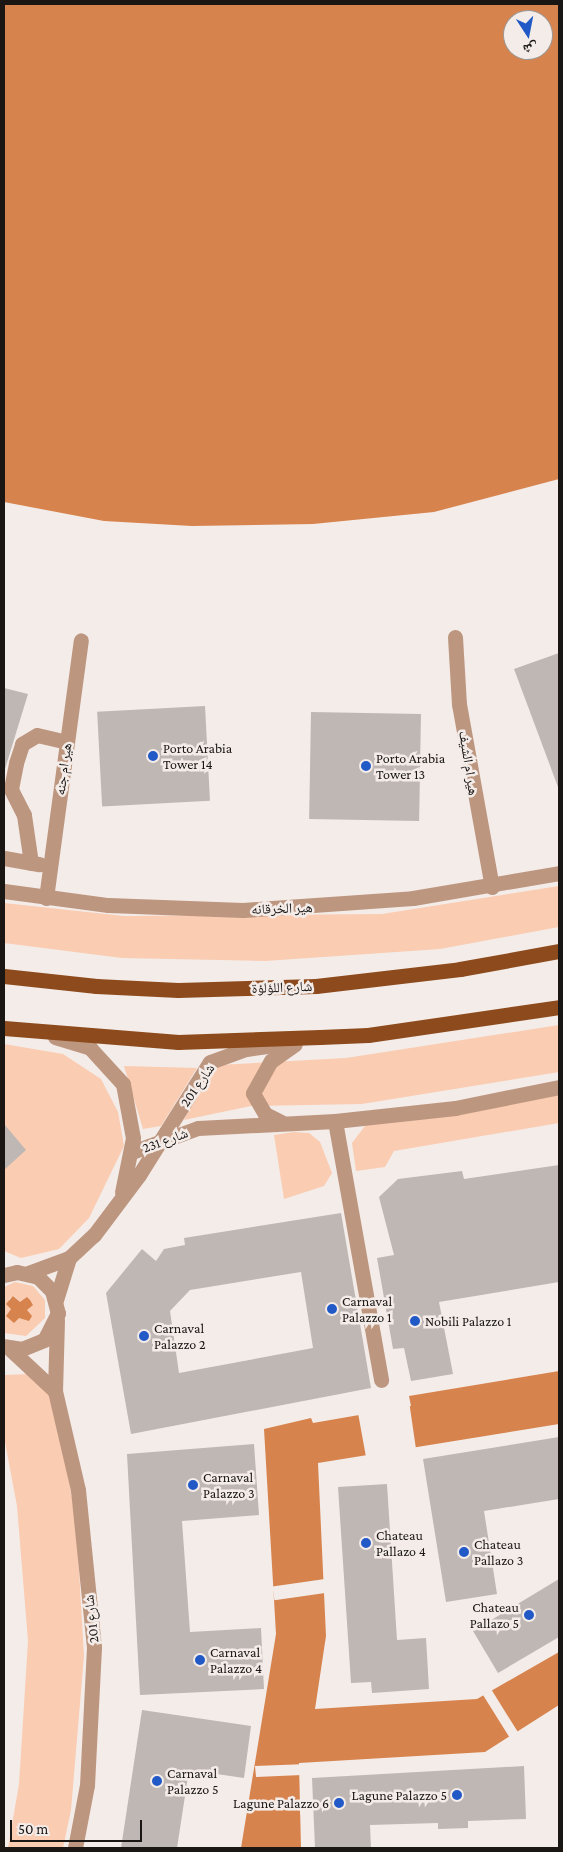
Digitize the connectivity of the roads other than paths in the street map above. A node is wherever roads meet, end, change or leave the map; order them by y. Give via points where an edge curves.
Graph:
1 (455, 638) dead end
2 (81, 640) dead end
3 (67, 742) junction
4 (4, 858) edge
5 (31, 863) junction
6 (50, 866) junction
7 (559, 873) edge
8 (492, 887) junction
9 (4, 891) edge
10 (46, 898) junction
11 (559, 951) edge
12 (4, 976) edge
13 (559, 1007) edge
14 (4, 1028) edge
15 (22, 1031) junction
16 (320, 1037) junction
17 (559, 1087) edge
18 (335, 1121) junction
19 (284, 1123) junction
20 (159, 1141) junction
21 (132, 1152) junction
22 (120, 1200) junction
23 (69, 1258) junction
24 (4, 1263) edge
25 (16, 1274) edge
26 (56, 1300) junction
27 (57, 1320) junction
28 (7, 1347) edge
29 (382, 1380) dead end
30 (55, 1391) junction
31 (74, 1848) edge

1 - 8 street, هير ام الشيف via 459,704
2 - 3 street, هير ام جنه
3 - 5 street via 37,736 22,744 16,763 11,790 24,815
3 - 6 street, هير ام جنه
4 - 5 street
5 - 6 street
6 - 10 street, هير ام جنه
7 - 8 street, هير الخرقانه
8 - 10 street, هير الخرقانه via 323,907 243,910 108,905
9 - 10 street, هير الخرقانه
11 - 12 main road, شارع اللؤلؤة via 460,969 316,986 178,990
13 - 16 main road via 378,1034
14 - 15 main road
15 - 16 main road via 178,1042
15 - 21 street, شارع 201 via 80,1043 100,1055 123,1084 132,1120
16 - 19 street via 282,1052 257,1083 254,1100 265,1114
16 - 20 street, شارع 201 via 246,1049 210,1062
17 - 18 street, شارع 231 via 455,1108
18 - 19 street, شارع 231
18 - 29 street
19 - 20 street, شارع 231 via 198,1128
20 - 21 street, شارع 231
20 - 22 street, شارع 201
21 - 22 street, شارع 201
22 - 23 street, شارع 201
23 - 25 street, شارع 201
23 - 26 street, شارع 201
24 - 25 street
25 - 26 street via 46,1283
26 - 27 street, شارع 201
27 - 28 street via 39,1344
27 - 30 street, شارع 201
28 - 30 street
30 - 31 street, شارع 201 via 78,1490 94,1647 87,1785

